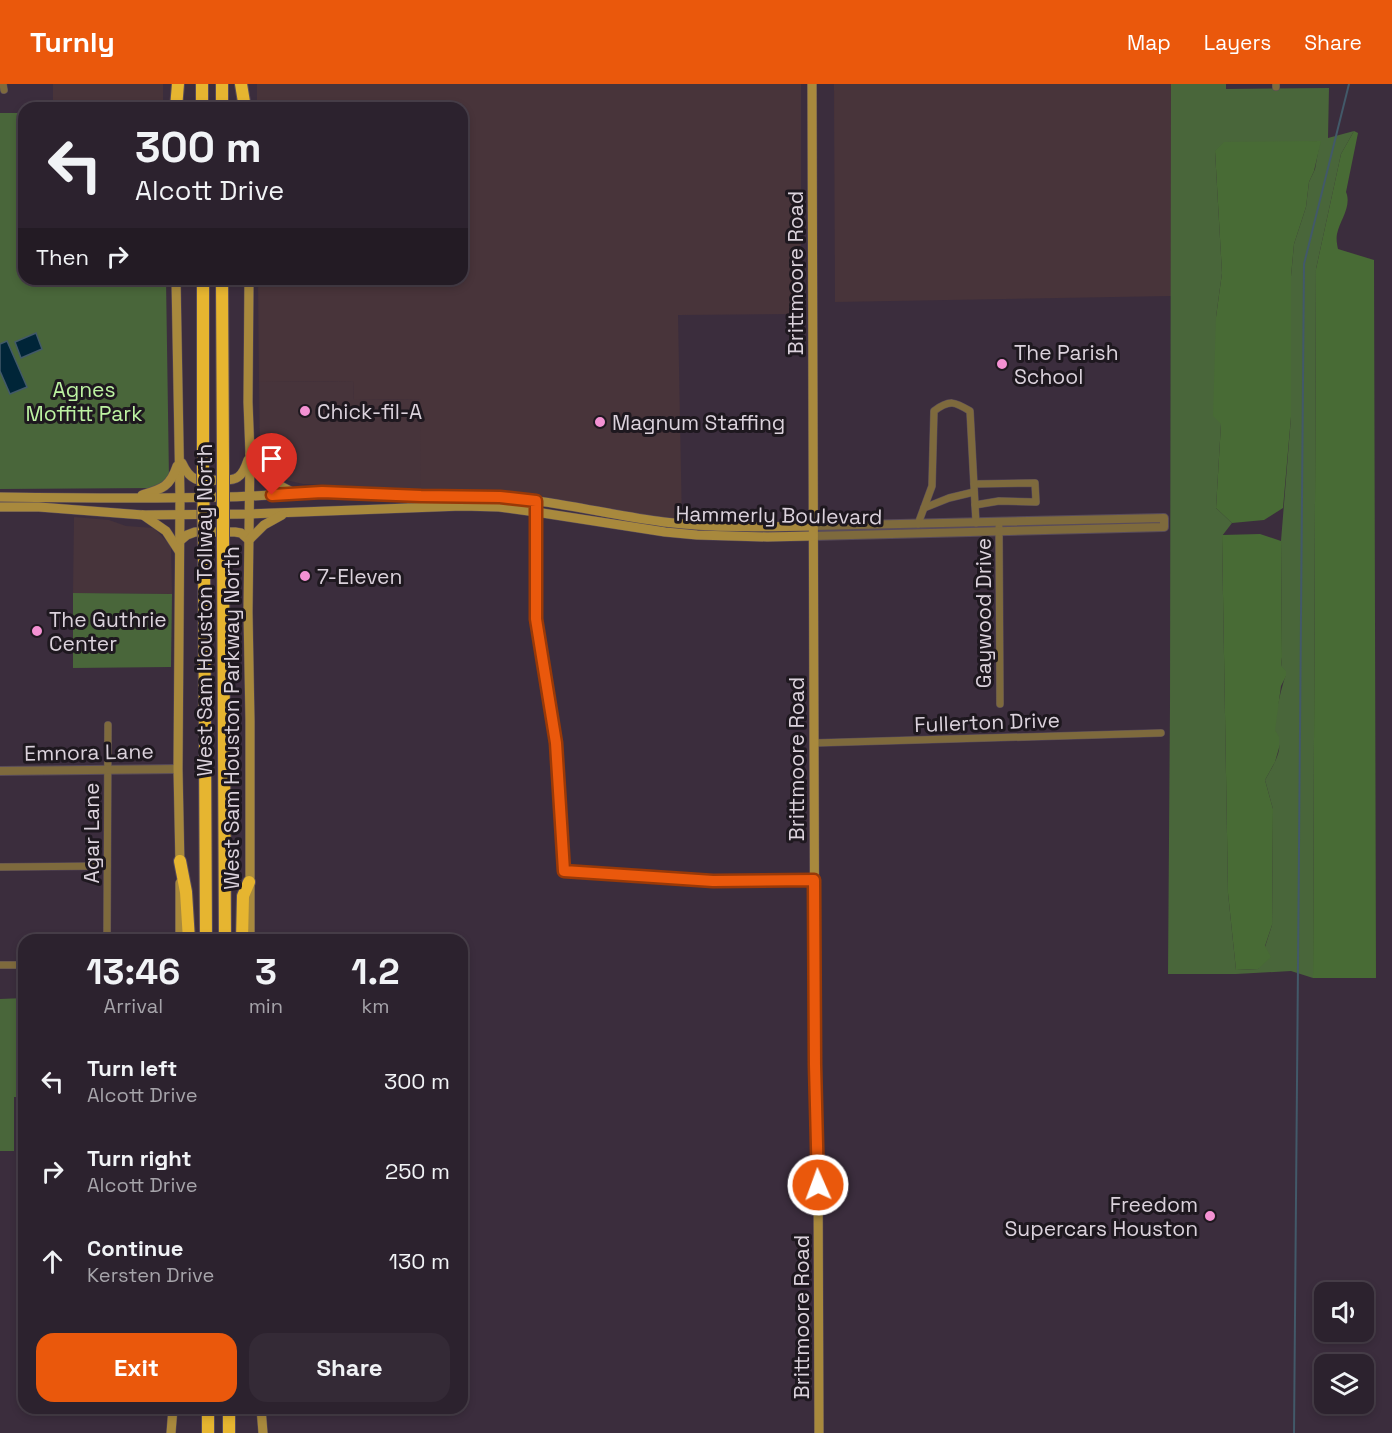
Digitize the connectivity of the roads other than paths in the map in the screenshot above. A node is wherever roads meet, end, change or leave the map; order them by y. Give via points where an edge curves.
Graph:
1 (177, 84) edge
2 (202, 84) edge
3 (222, 84) edge
4 (243, 84) edge
5 (812, 84) edge
6 (176, 102) edge
7 (202, 102) edge
8 (222, 102) edge
9 (244, 102) edge
10 (176, 285) edge
11 (203, 285) edge
12 (222, 285) edge
13 (249, 285) edge
14 (250, 454) junction
15 (180, 458) junction
16 (974, 488) junction
17 (930, 493) junction
18 (296, 494) junction
19 (0, 497) edge
20 (250, 497) junction
21 (132, 498) junction
22 (180, 498) junction
23 (949, 498) junction
24 (536, 501) junction
25 (975, 505) junction
26 (0, 507) edge
27 (924, 508) junction
28 (288, 512) junction
29 (536, 512) junction
30 (249, 514) junction
31 (143, 515) junction
32 (180, 515) junction
33 (999, 522) junction
34 (1164, 522) dead end
35 (976, 523) junction
36 (918, 524) junction
37 (932, 524) junction
38 (1085, 525) junction
39 (813, 531) junction
40 (999, 532) junction
41 (931, 534) junction
42 (181, 540) junction
43 (249, 540) junction
44 (179, 551) junction
45 (1000, 705) dead end
46 (108, 725) dead end
47 (1161, 733) dead end
48 (814, 743) junction
49 (178, 769) junction
50 (108, 770) junction
51 (0, 771) edge
52 (180, 861) junction
53 (107, 866) junction
54 (0, 867) edge
55 (814, 880) junction
56 (249, 882) junction
57 (107, 934) edge
58 (180, 934) edge
59 (189, 934) edge
60 (206, 934) edge
61 (225, 934) edge
62 (242, 934) edge
63 (250, 934) edge
64 (0, 965) edge
65 (18, 965) edge
66 (173, 1414) edge
67 (208, 1414) edge
68 (229, 1414) edge
69 (261, 1414) edge
70 (171, 1433) edge
71 (208, 1433) edge
72 (229, 1433) edge
73 (263, 1433) edge
74 (819, 1433) edge

1 - 6 highway
2 - 7 highway
3 - 8 highway
4 - 9 highway
5 - 39 main road, Brittmoore Road
10 - 15 main road
11 - 60 highway, West Sam Houston Tollway North, bridge
12 - 61 highway, West Sam Houston Tollway North, bridge
13 - 14 main road, West Sam Houston Parkway North
14 - 15 main road via 238,478 230,480 198,481 190,477
14 - 18 main road via 268,480
14 - 20 main road, West Sam Houston Parkway North
15 - 21 main road via 167,486
15 - 22 main road
16 - 17 street via 970,411 957,403 944,404 934,411
16 - 23 street
16 - 25 street
16 - 25 street via 1035,483 1036,502
17 - 23 street
17 - 27 street
18 - 20 main road, Hammerly Boulevard
18 - 24 main road, Hammerly Boulevard
19 - 21 main road, Hammerly Boulevard
20 - 22 main road, Hammerly Boulevard
20 - 30 main road, West Sam Houston Parkway North
21 - 22 main road, Hammerly Boulevard
22 - 32 main road
23 - 27 street
24 - 29 street
24 - 39 main road, Hammerly Boulevard via 682,524
25 - 35 street
26 - 31 main road, Hammerly Boulevard
27 - 36 street
28 - 29 main road, Hammerly Boulevard via 462,506
28 - 30 main road, Hammerly Boulevard
28 - 43 main road via 264,525
29 - 39 main road, Hammerly Boulevard via 700,535 767,537
29 - 55 street via 536,619 556,743 564,871 713,881
30 - 32 main road, Hammerly Boulevard
30 - 43 main road, West Sam Houston Parkway North
31 - 32 main road, Hammerly Boulevard
31 - 44 main road via 166,531
32 - 42 main road
33 - 35 street, Hammerly Boulevard
33 - 38 street, Hammerly Boulevard
33 - 40 street, Gaywood Drive
34 - 38 street, Hammerly Boulevard
35 - 37 street, Hammerly Boulevard
36 - 37 street, Hammerly Boulevard
36 - 39 street, Hammerly Boulevard
37 - 41 street
38 - 40 street, Hammerly Boulevard
39 - 41 street, Hammerly Boulevard
39 - 48 main road, Brittmoore Road
40 - 41 street, Hammerly Boulevard
40 - 45 street, Gaywood Drive
42 - 43 main road via 195,532 235,532
42 - 44 main road
43 - 56 main road, West Sam Houston Parkway North
44 - 49 main road
46 - 50 street, Agar Lane
47 - 48 street, Fullerton Drive
48 - 55 main road, Brittmoore Road
49 - 50 street, Emnora Lane
49 - 52 main road
50 - 51 street, Emnora Lane
50 - 53 street, Agar Lane
52 - 58 main road
52 - 59 highway
53 - 54 street
53 - 57 street, Agar Lane
55 - 74 main road, Brittmoore Road
56 - 62 highway via 243,896
56 - 63 main road, West Sam Houston Parkway North
64 - 65 street
66 - 70 main road
67 - 71 highway
68 - 72 highway
69 - 73 main road

